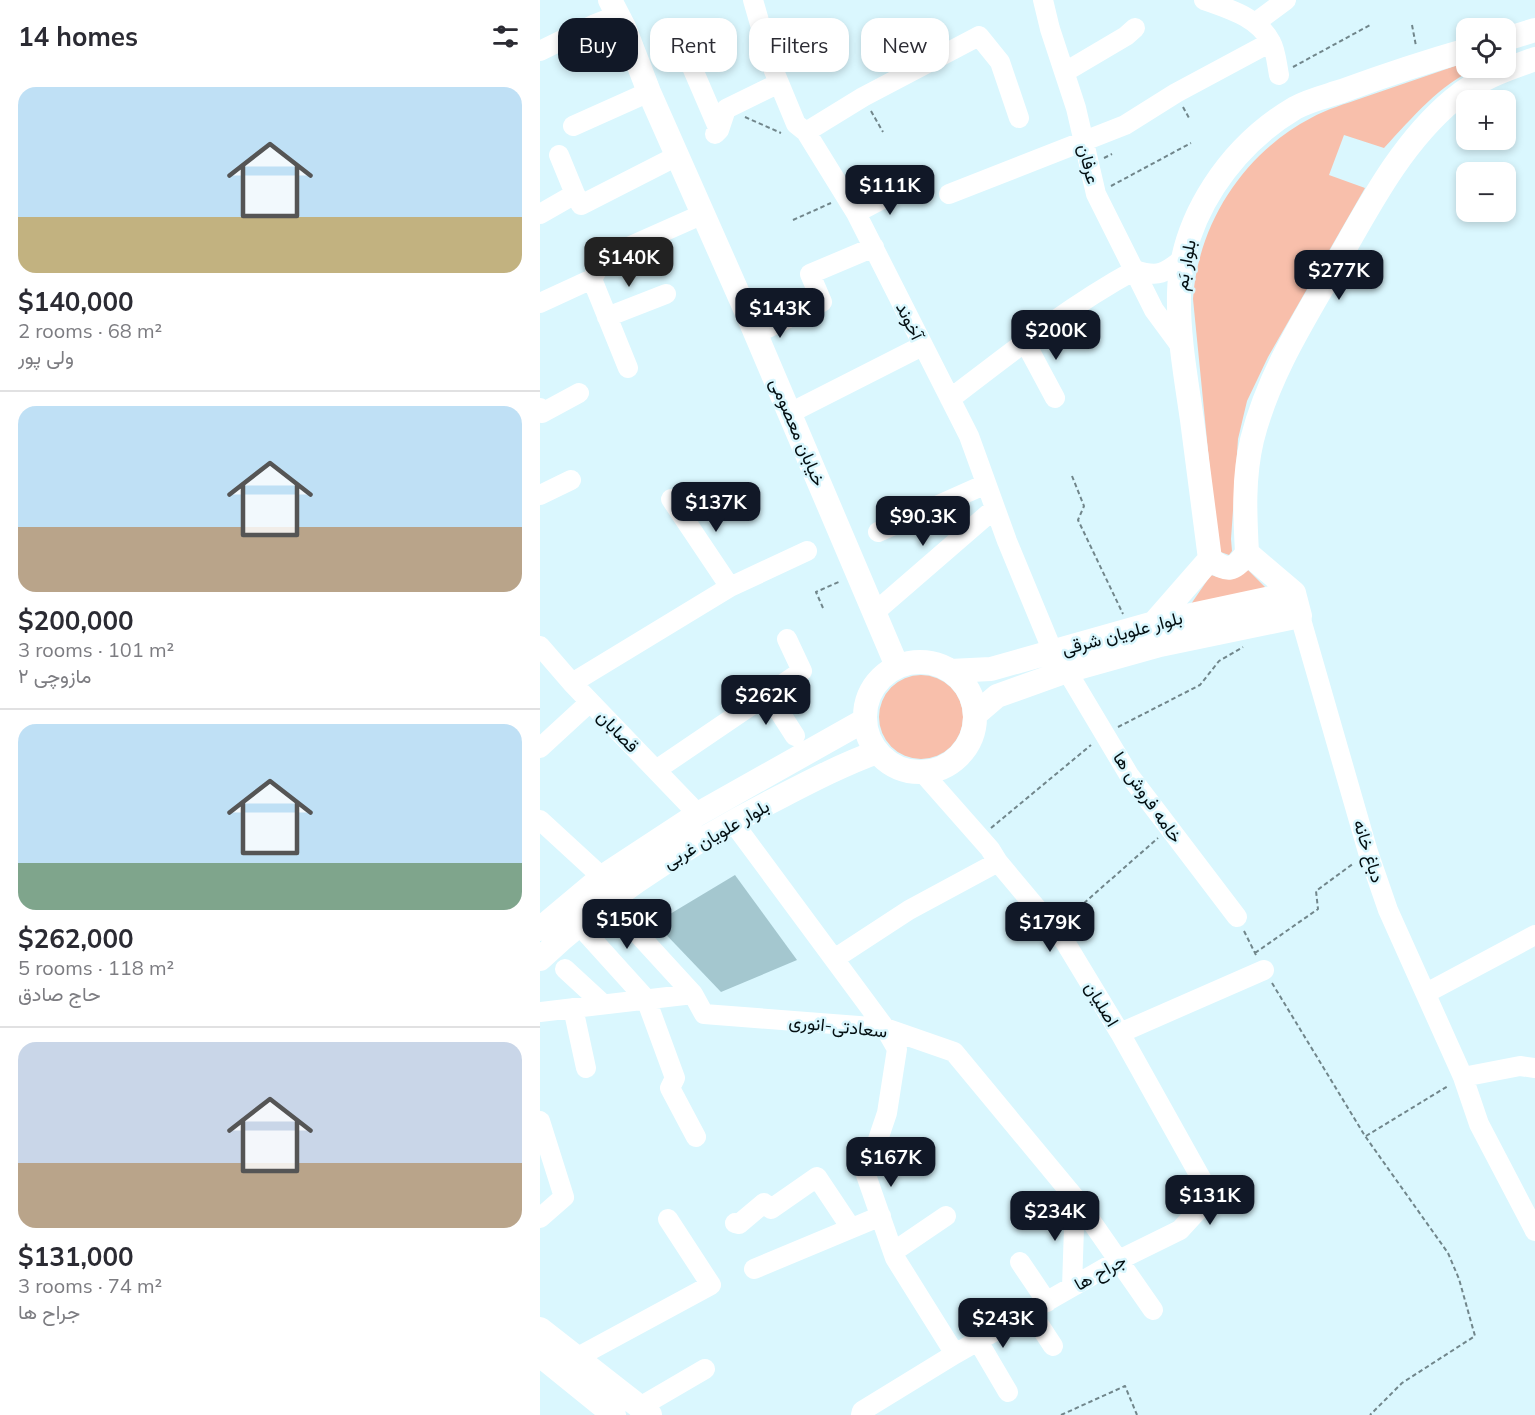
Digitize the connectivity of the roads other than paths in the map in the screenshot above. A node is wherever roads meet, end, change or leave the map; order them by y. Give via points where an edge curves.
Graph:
1 (753, 0) edge
2 (1043, 0) edge
3 (1204, 0) edge
4 (1286, 0) edge
5 (621, 11) edge
6 (1255, 23) junction
7 (1135, 28) dead end
8 (1535, 30) edge
9 (1516, 36) edge
10 (1271, 42) junction
11 (540, 51) edge
12 (1456, 53) edge
13 (1535, 59) edge
14 (692, 72) edge
15 (1065, 72) junction
16 (1279, 75) road end
17 (779, 83) junction
18 (649, 92) junction
19 (1019, 118) dead end
20 (573, 126) dead end
21 (806, 132) junction
22 (1083, 140) junction
23 (559, 155) dead end
24 (677, 156) junction
25 (905, 187) dead end
26 (949, 194) dead end
27 (575, 195) junction
28 (540, 213) edge
29 (856, 213) junction
30 (703, 214) junction
31 (874, 247) junction
32 (1184, 258) junction
33 (1135, 270) junction
34 (592, 279) junction
35 (666, 294) dead end
36 (540, 303) edge
37 (607, 317) junction
38 (755, 334) junction
39 (1025, 342) junction
40 (922, 346) junction
41 (1182, 348) junction
42 (628, 368) dead end
43 (579, 393) dead end
44 (1055, 398) dead end
45 (950, 399) junction
46 (540, 408) edge
47 (790, 413) junction
48 (571, 480) dead end
49 (986, 484) junction
50 (540, 495) edge
51 (671, 499) dead end
52 (994, 509) junction
53 (878, 532) dead end
54 (807, 551) dead end
55 (1247, 553) junction
56 (1210, 559) junction
57 (730, 587) junction
58 (1297, 604) junction
59 (875, 612) junction
60 (1155, 623) junction
61 (786, 639) dead end
62 (540, 646) edge
63 (1053, 652) junction
64 (897, 666) junction
65 (950, 671) junction
66 (1067, 671) junction
67 (572, 683) junction
68 (768, 694) junction
69 (590, 702) junction
70 (976, 714) junction
71 (865, 720) junction
72 (795, 736) dead end
73 (540, 748) edge
74 (877, 752) junction
75 (656, 770) junction
76 (923, 773) junction
77 (698, 814) junction
78 (732, 821) junction
79 (542, 826) edge
80 (998, 862) junction
81 (611, 880) junction
82 (1237, 917) road end
83 (627, 922) dead end
84 (580, 926) junction
85 (540, 929) edge
86 (1535, 935) edge
87 (540, 959) edge
88 (834, 959) junction
89 (1260, 961) road end
90 (565, 969) dead end
91 (1425, 992) junction
92 (693, 994) junction
93 (646, 999) junction
94 (603, 1005) junction
95 (573, 1008) junction
96 (540, 1012) edge
97 (885, 1029) junction
98 (1120, 1033) junction
99 (586, 1068) dead end
100 (1535, 1068) edge
101 (1463, 1077) junction
102 (540, 1121) edge
103 (696, 1137) dead end
104 (1211, 1196) joint
105 (1075, 1198) junction
106 (881, 1216) junction
107 (946, 1216) dead end
108 (540, 1218) edge
109 (668, 1219) dead end
110 (735, 1223) dead end
111 (851, 1228) junction
112 (1535, 1231) edge
113 (893, 1252) junction
114 (1119, 1260) junction
115 (1020, 1262) dead end
116 (754, 1269) dead end
117 (1072, 1287) junction
118 (1039, 1307) junction
119 (1153, 1310) dead end
120 (540, 1329) edge
121 (978, 1341) junction
122 (1053, 1346) dead end
123 (955, 1354) junction
124 (540, 1355) edge
125 (576, 1358) junction
126 (705, 1370) dead end
127 (1008, 1392) dead end
128 (589, 1405) edge
129 (645, 1411) edge
130 (614, 1415) edge
131 (861, 1415) edge

1 - 17 street, آخوند
2 - 15 street, عرفان
3 - 6 street
4 - 6 street
5 - 11 street
5 - 18 main road, خیابان معصومی
6 - 10 street
7 - 15 street
8 - 9 main road
10 - 16 street
10 - 22 street via 1125,125
12 - 32 main road, بلوار بَم via 1296,107 1261,133 1210,191
13 - 55 main road via 1476,83 1454,99 1399,158 1380,188 1284,354 1263,401 1246,472
14 - 17 street via 715,134 726,109
15 - 22 street, عرفان
17 - 21 street, آخوند via 796,124
18 - 20 street
18 - 24 main road, خیابان معصومی
19 - 21 street via 1000,62 978,36
21 - 29 street, آخوند
22 - 26 street
22 - 33 street, عرفان via 1096,194
23 - 27 street
24 - 27 street via 581,205
24 - 30 main road, خیابان معصومی
25 - 29 street
27 - 28 street
29 - 31 street, آخوند
30 - 34 street via 604,258
30 - 38 main road, خیابان معصومی
31 - 38 street via 810,274 822,302
31 - 40 street, آخوند
32 - 33 street via 1164,273
32 - 41 main road, بلوار بَم via 1179,292
33 - 39 street via 1102,288
33 - 41 street, عرفان via 1154,310
34 - 36 street
34 - 37 street
35 - 37 street
37 - 42 street
38 - 47 main road, خیابان معصومی
39 - 44 street
39 - 45 street
40 - 45 street, آخوند
40 - 47 street
41 - 56 main road, بلوار بَم
43 - 46 street via 542,413
45 - 49 street, آخوند via 969,436
47 - 59 main road, خیابان معصومی
48 - 50 street
49 - 52 street, آخوند
49 - 53 street
51 - 57 street
52 - 59 street
52 - 63 street, آخوند
54 - 57 street
55 - 56 main road via 1233,567
55 - 58 main road
56 - 60 main road
57 - 67 street
58 - 60 main road, بلوار علویان شرقی
58 - 66 main road, بلوار علویان شرقی via 1272,620
58 - 91 street, دباغ خانه via 1368,852 1388,910
59 - 64 main road, خیابان معصومی
60 - 63 main road, بلوار علویان شرقی
61 - 68 street via 802,671
62 - 67 street, قصابان
63 - 65 main road, بلوار علویان شرقی via 991,669
64 - 65 main road via 917,662
64 - 71 main road via 873,687 866,703
65 - 70 main road via 964,682
66 - 70 main road, بلوار علویان شرقی via 997,696
66 - 82 street, خامه فروش ها via 1129,775
67 - 69 street, قصابان
68 - 72 street
68 - 75 street
69 - 73 street
69 - 75 street, قصابان
70 - 76 main road via 974,732 956,760
71 - 74 main road via 868,737
71 - 77 main road, بلوار علویان غربی
74 - 76 main road via 890,764
74 - 78 main road, بلوار علویان غربی
75 - 77 street, قصابان
76 - 80 street, اصلیان
77 - 81 main road, بلوار علویان غربی
78 - 81 main road, بلوار علویان غربی
78 - 88 street
79 - 81 street
80 - 88 street via 909,910
80 - 98 street, اصلیان via 1065,942
81 - 84 main road, بلوار علویان غربی
81 - 85 main road, بلوار علویان غربی
83 - 92 street
84 - 87 main road, بلوار علویان غربی
84 - 93 street
86 - 91 street
88 - 97 street
89 - 98 street
90 - 94 street
91 - 101 street, دباغ خانه
92 - 93 street
92 - 97 street, سعادتی-انوری via 704,1014
93 - 94 street
93 - 103 street via 675,1078 670,1089
94 - 95 street
95 - 96 street
95 - 99 street
97 - 105 street, سعادتی-انوری via 954,1053
97 - 106 street via 897,1049 887,1113 866,1175
98 - 104 street, اصلیان
100 - 101 street via 1520,1066
101 - 112 street, دباغ خانه via 1479,1124
102 - 108 street via 564,1197
104 - 114 street, جراح ها via 1180,1230
105 - 114 street, سعادتی-انوری
105 - 117 street
106 - 111 street
106 - 113 street
107 - 113 street
109 - 125 street via 711,1286
110 - 111 street via 739,1224 764,1203 771,1209 817,1177
111 - 116 street
113 - 123 street
114 - 117 street, جراح ها
114 - 119 street, سعادتی-انوری
115 - 118 street
117 - 118 street, جراح ها
118 - 121 street, جراح ها
118 - 122 street
120 - 125 main road
121 - 123 street, جراح ها
121 - 127 street
123 - 131 street, جراح ها
124 - 128 main road
125 - 129 main road
126 - 129 street
128 - 130 main road

